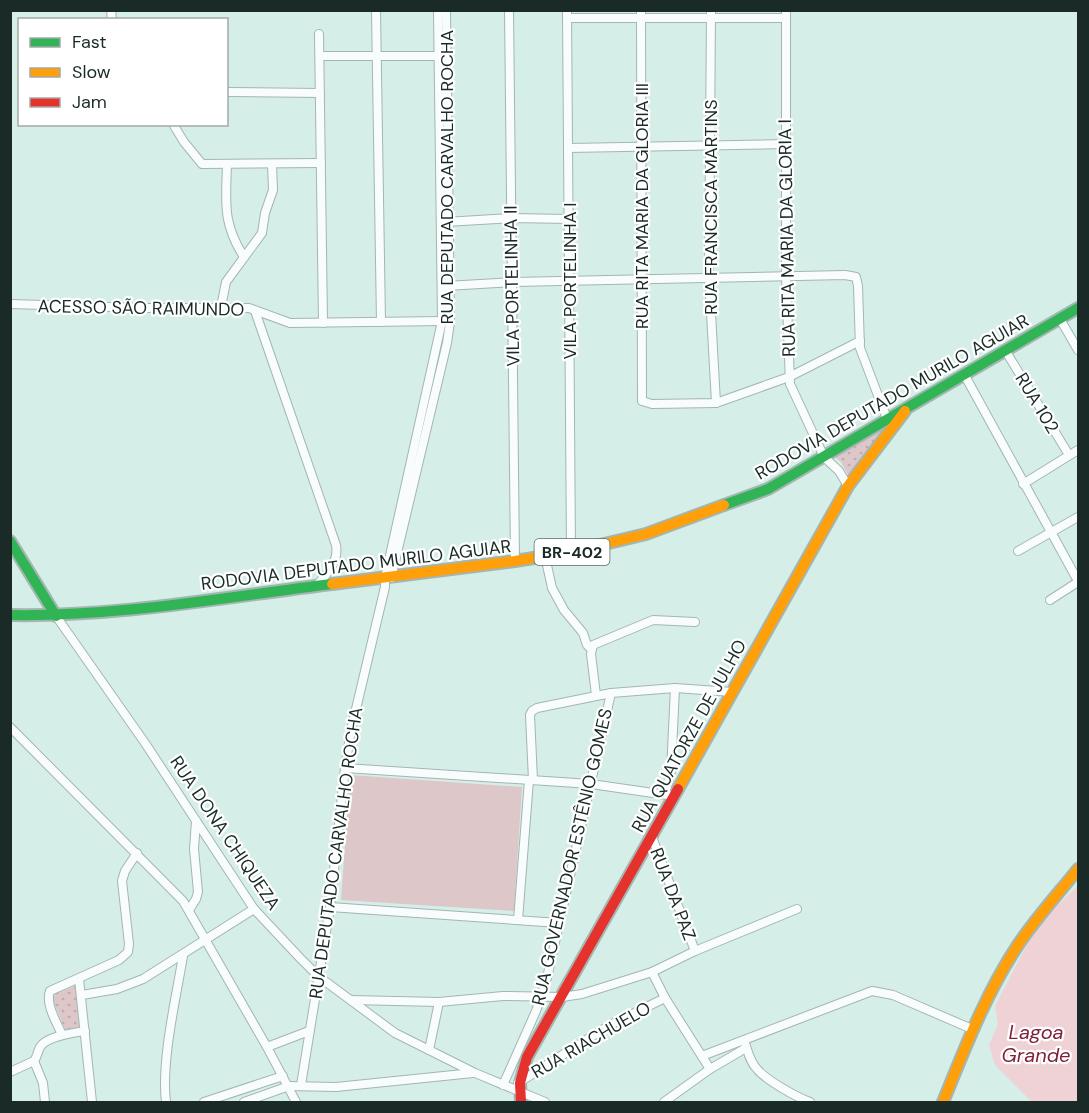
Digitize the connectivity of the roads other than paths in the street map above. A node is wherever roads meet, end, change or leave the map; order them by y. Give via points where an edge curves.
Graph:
1 (376, 10) edge
2 (438, 10) edge
3 (446, 10) edge
4 (509, 10) edge
5 (567, 14) edge
6 (641, 14) edge
7 (711, 14) edge
8 (786, 14) edge
9 (319, 34) dead end
10 (320, 56) junction
11 (376, 56) junction
12 (443, 56) junction
13 (228, 92) edge
14 (320, 93) junction
15 (174, 126) edge
16 (786, 144) junction
17 (710, 146) junction
18 (642, 147) junction
19 (568, 148) junction
20 (227, 164) junction
21 (272, 164) junction
22 (321, 164) junction
23 (512, 218) junction
24 (569, 219) junction
25 (444, 222) junction
26 (244, 257) junction
27 (786, 276) junction
28 (710, 277) junction
29 (642, 279) junction
30 (570, 280) junction
31 (513, 282) junction
32 (446, 286) junction
33 (10, 304) edge
34 (221, 307) junction
35 (1078, 308) edge
36 (255, 311) junction
37 (1060, 319) junction
38 (446, 321) junction
39 (381, 322) junction
40 (323, 323) junction
41 (860, 341) junction
42 (1005, 350) junction
43 (1078, 350) edge
44 (963, 374) junction
45 (789, 377) junction
46 (716, 404) junction
47 (909, 406) junction
48 (886, 419) junction
49 (1078, 450) edge
50 (1069, 455) junction
51 (824, 457) junction
52 (1023, 484) junction
53 (848, 486) junction
54 (1078, 517) edge
55 (1050, 533) junction
56 (10, 541) edge
57 (1018, 551) dead end
58 (572, 552) junction
59 (545, 556) junction
60 (514, 561) junction
61 (387, 581) junction
62 (1078, 581) edge
63 (314, 587) junction
64 (1050, 600) dead end
65 (10, 615) edge
66 (56, 616) junction
67 (695, 622) dead end
68 (591, 649) junction
69 (675, 688) junction
70 (732, 692) junction
71 (611, 693) junction
72 (596, 696) junction
73 (10, 727) edge
74 (345, 768) junction
75 (531, 780) junction
76 (591, 784) junction
77 (669, 795) junction
78 (196, 820) junction
79 (651, 837) junction
80 (137, 853) junction
81 (1078, 870) edge
82 (330, 907) junction
83 (254, 909) junction
84 (797, 909) dead end
85 (189, 910) junction
86 (518, 920) junction
87 (559, 923) junction
88 (206, 940) junction
89 (694, 951) junction
90 (183, 956) junction
91 (652, 972) junction
92 (318, 976) junction
93 (79, 979) junction
94 (82, 996) junction
95 (562, 996) junction
96 (541, 997) junction
97 (665, 998) junction
98 (350, 1000) junction
99 (439, 1002) junction
100 (972, 1029) junction
101 (309, 1031) junction
102 (85, 1032) junction
103 (62, 1035) junction
104 (743, 1039) junction
105 (267, 1047) junction
106 (746, 1048) junction
107 (429, 1050) junction
108 (702, 1056) junction
109 (34, 1061) junction
110 (710, 1069) junction
111 (10, 1072) edge
112 (475, 1073) junction
113 (283, 1076) junction
114 (301, 1085) junction
115 (503, 1085) junction
116 (289, 1086) junction
117 (519, 1093) edge
118 (45, 1102) edge
119 (92, 1102) edge
120 (166, 1102) edge
121 (204, 1102) edge
122 (244, 1102) edge
123 (296, 1102) edge
124 (545, 1102) edge
125 (664, 1102) edge
126 (810, 1102) edge
127 (943, 1102) edge

1 - 11 street
2 - 12 street, RUA DEPUTADO CARVALHO ROCHA
3 - 12 street, RUA DEPUTADO CARVALHO ROCHA
4 - 23 street, VILA PORTELINHA II
5 - 6 street
5 - 19 street, VILA PORTELINHA I
6 - 7 street
6 - 18 street, RUA RITA MARIA DA GLORIA III
7 - 8 street
7 - 17 street, RUA FRANCISCA MARTINS
8 - 16 street, RUA RITA MARIA DA GLORIA I
9 - 10 street
10 - 11 street
10 - 14 street
11 - 12 street
11 - 39 street
12 - 25 street, RUA DEPUTADO CARVALHO ROCHA
13 - 14 street
14 - 22 street
15 - 20 street via 202,164
16 - 17 street
16 - 27 street, RUA RITA MARIA DA GLORIA I
17 - 18 street
17 - 28 street, RUA FRANCISCA MARTINS
18 - 19 street
18 - 29 street, RUA RITA MARIA DA GLORIA III
19 - 24 street, VILA PORTELINHA I
20 - 21 street
20 - 26 street via 226,218
21 - 22 street
21 - 26 street via 273,190 262,233
22 - 40 street
23 - 24 street
23 - 25 street
23 - 31 street, VILA PORTELINHA II
24 - 30 street, VILA PORTELINHA I
25 - 32 street, RUA DEPUTADO CARVALHO ROCHA
26 - 34 street via 226,282
27 - 28 street
27 - 41 street via 856,277
27 - 45 street, RUA RITA MARIA DA GLORIA I
28 - 29 street
28 - 46 street, RUA FRANCISCA MARTINS
29 - 30 street
29 - 46 street, RUA RITA MARIA DA GLORIA III via 642,401
30 - 31 street
30 - 58 street, VILA PORTELINHA I
31 - 32 street
31 - 60 street, VILA PORTELINHA II
32 - 38 street, RUA DEPUTADO CARVALHO ROCHA
33 - 34 street, ACESSO SÃO RAIMUNDO
34 - 36 street, ACESSO SÃO RAIMUNDO
35 - 37 main road, RODOVIA DEPUTADO MURILO AGUIAR / BR-402
36 - 40 street, ACESSO SÃO RAIMUNDO via 290,323
36 - 63 street via 336,545 334,563
37 - 42 main road, RODOVIA DEPUTADO MURILO AGUIAR / BR-402
37 - 43 street
38 - 39 street, ACESSO SÃO RAIMUNDO
38 - 61 street, RUA DEPUTADO CARVALHO ROCHA
39 - 40 street, ACESSO SÃO RAIMUNDO
41 - 45 street
41 - 48 street
42 - 44 main road, RODOVIA DEPUTADO MURILO AGUIAR / BR-402
42 - 50 street, RUA 102
44 - 47 main road, RODOVIA DEPUTADO MURILO AGUIAR / BR-402
44 - 52 street
45 - 46 street
45 - 51 street, RUA RITA MARIA DA GLORIA I
47 - 48 main road, RODOVIA DEPUTADO MURILO AGUIAR / BR-402
47 - 53 main road, RUA QUATORZE DE JULHO
48 - 51 main road, RODOVIA DEPUTADO MURILO AGUIAR / BR-402
49 - 50 street
50 - 52 street
51 - 53 street, RUA RITA MARIA DA GLORIA I
51 - 58 main road, RODOVIA DEPUTADO MURILO AGUIAR / BR-402 via 768,489 711,512 646,534
52 - 55 street
53 - 70 main road, RUA QUATORZE DE JULHO
54 - 55 street
55 - 57 street
55 - 62 street
56 - 66 main road, RUA DONA CHIQUEZA
58 - 59 main road, RODOVIA DEPUTADO MURILO AGUIAR / BR-402
59 - 60 main road, RODOVIA DEPUTADO MURILO AGUIAR / BR-402
59 - 68 street via 552,588
60 - 61 main road, RODOVIA DEPUTADO MURILO AGUIAR / BR-402
61 - 63 main road, RODOVIA DEPUTADO MURILO AGUIAR / BR-402
61 - 74 street, RUA DEPUTADO CARVALHO ROCHA
62 - 64 street
63 - 66 main road, RODOVIA DEPUTADO MURILO AGUIAR / BR-402
65 - 66 main road, RODOVIA DEPUTADO MURILO AGUIAR / BR-402
66 - 78 street, RUA DONA CHIQUEZA
67 - 68 street via 653,620
68 - 72 street
69 - 70 street
69 - 71 street
69 - 77 street
70 - 77 main road, RUA QUATORZE DE JULHO
71 - 72 street
71 - 76 street, RUA GOVERNADOR ESTÊNIO GOMES
72 - 75 street via 532,711
73 - 80 street
74 - 75 street
74 - 82 street, RUA DEPUTADO CARVALHO ROCHA
75 - 76 street
75 - 86 street
76 - 77 street
76 - 87 street, RUA GOVERNADOR ESTÊNIO GOMES
77 - 79 main road, RUA QUATORZE DE JULHO
78 - 83 street, RUA DONA CHIQUEZA
78 - 85 street via 198,892
79 - 89 street, RUA DA PAZ
79 - 95 main road, RUA QUATORZE DE JULHO
80 - 85 street
80 - 93 street via 122,881 128,952
81 - 100 main road via 1026,932
82 - 86 street
82 - 92 street, RUA DEPUTADO CARVALHO ROCHA
83 - 88 street
83 - 92 street, RUA DONA CHIQUEZA
84 - 89 street
85 - 88 street
86 - 87 street
87 - 96 street, RUA GOVERNADOR ESTÊNIO GOMES
88 - 90 street
88 - 105 street
89 - 91 street
90 - 94 street via 130,985
90 - 120 street via 165,1078
91 - 95 street via 582,994
91 - 97 street
92 - 98 street, RUA DONA CHIQUEZA
92 - 101 street, RUA DEPUTADO CARVALHO ROCHA
93 - 94 street
93 - 103 street via 48,993
94 - 102 street
95 - 96 street
95 - 117 main road, RUA QUATORZE DE JULHO via 525,1062
96 - 99 street
96 - 115 street, RUA GOVERNADOR ESTÊNIO GOMES
97 - 108 street
97 - 117 street, RUA RIACHUELO via 610,1025
98 - 99 street
98 - 107 street, RUA DONA CHIQUEZA via 394,1033
99 - 107 street
100 - 104 street via 893,995 872,991
100 - 127 main road
101 - 105 street
101 - 114 street, RUA DEPUTADO CARVALHO ROCHA
102 - 103 street
102 - 119 street
103 - 109 street via 42,1045
104 - 106 street
104 - 108 street
105 - 113 street
106 - 110 street
106 - 126 street via 757,1070
107 - 112 street, RUA DONA CHIQUEZA
108 - 110 street
109 - 111 street
109 - 118 street
110 - 125 street
112 - 114 street via 336,1087
112 - 115 street, RUA DONA CHIQUEZA
113 - 116 street
113 - 121 street
114 - 116 street
115 - 117 street, RUA DONA CHIQUEZA
116 - 122 street
116 - 123 street
117 - 124 street, RUA DONA CHIQUEZA

